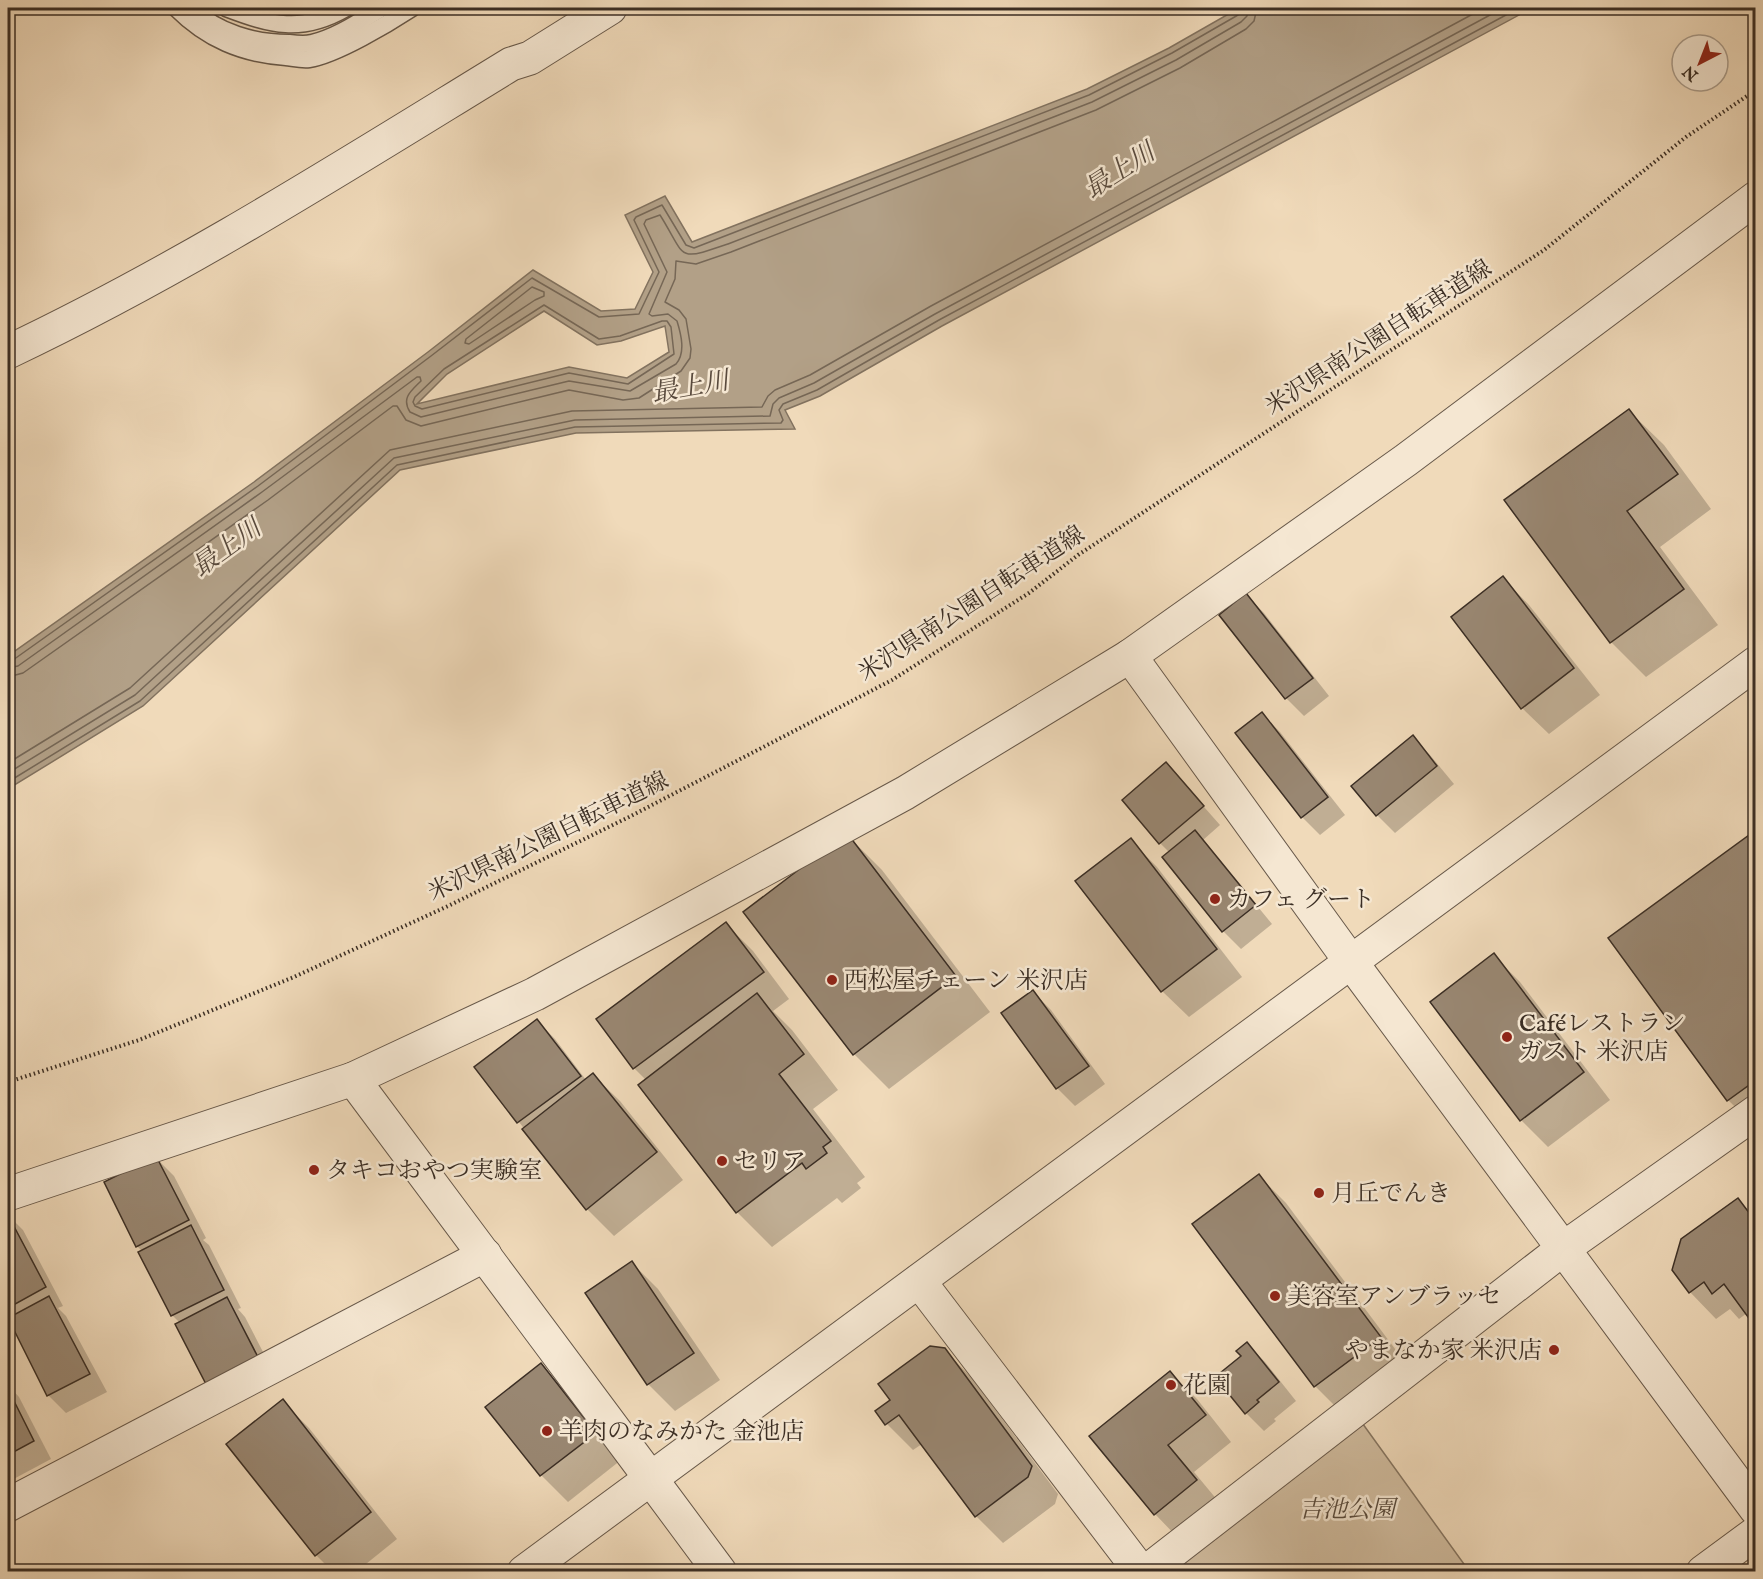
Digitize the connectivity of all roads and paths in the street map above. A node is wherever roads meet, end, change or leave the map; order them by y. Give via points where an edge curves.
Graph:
1 (176, 8) edge
2 (192, 8) edge
3 (226, 8) edge
4 (342, 8) edge
5 (382, 8) edge
6 (412, 8) edge
7 (610, 8) edge
8 (269, 15) edge
9 (314, 15) edge
10 (1755, 90) edge
11 (1755, 198) edge
12 (8, 352) edge
13 (1130, 656) junction
14 (1755, 663) edge
15 (1351, 962) junction
16 (353, 1079) junction
17 (8, 1082) edge
18 (1755, 1112) edge
19 (8, 1194) edge
20 (1564, 1248) junction
21 (485, 1255) junction
22 (919, 1281) junction
23 (651, 1479) junction
24 (8, 1505) edge
25 (1755, 1509) edge
26 (1755, 1533) edge
27 (524, 1572) edge
28 (720, 1572) edge
29 (1141, 1572) edge
30 (1146, 1572) edge
31 (1703, 1572) edge

1 - 6 lane via 226,45 308,59 333,53
2 - 5 lane via 235,35 310,44 333,36
3 - 8 lane
4 - 9 lane
7 - 12 street via 530,58 510,64 224,239
8 - 9 lane via 288,26
10 - 17 path, 米沢県南公園自転車道線 via 1686,137 1544,250 892,680 629,817 304,972 139,1040
11 - 13 street via 1406,460
13 - 15 street
13 - 16 street via 843,827 535,994
14 - 15 street
15 - 20 street
15 - 22 street
16 - 19 street
16 - 21 street
18 - 20 street
20 - 25 street
20 - 30 street
21 - 23 street
21 - 24 street
22 - 23 street
22 - 29 street
23 - 27 street
23 - 28 street
26 - 31 street

